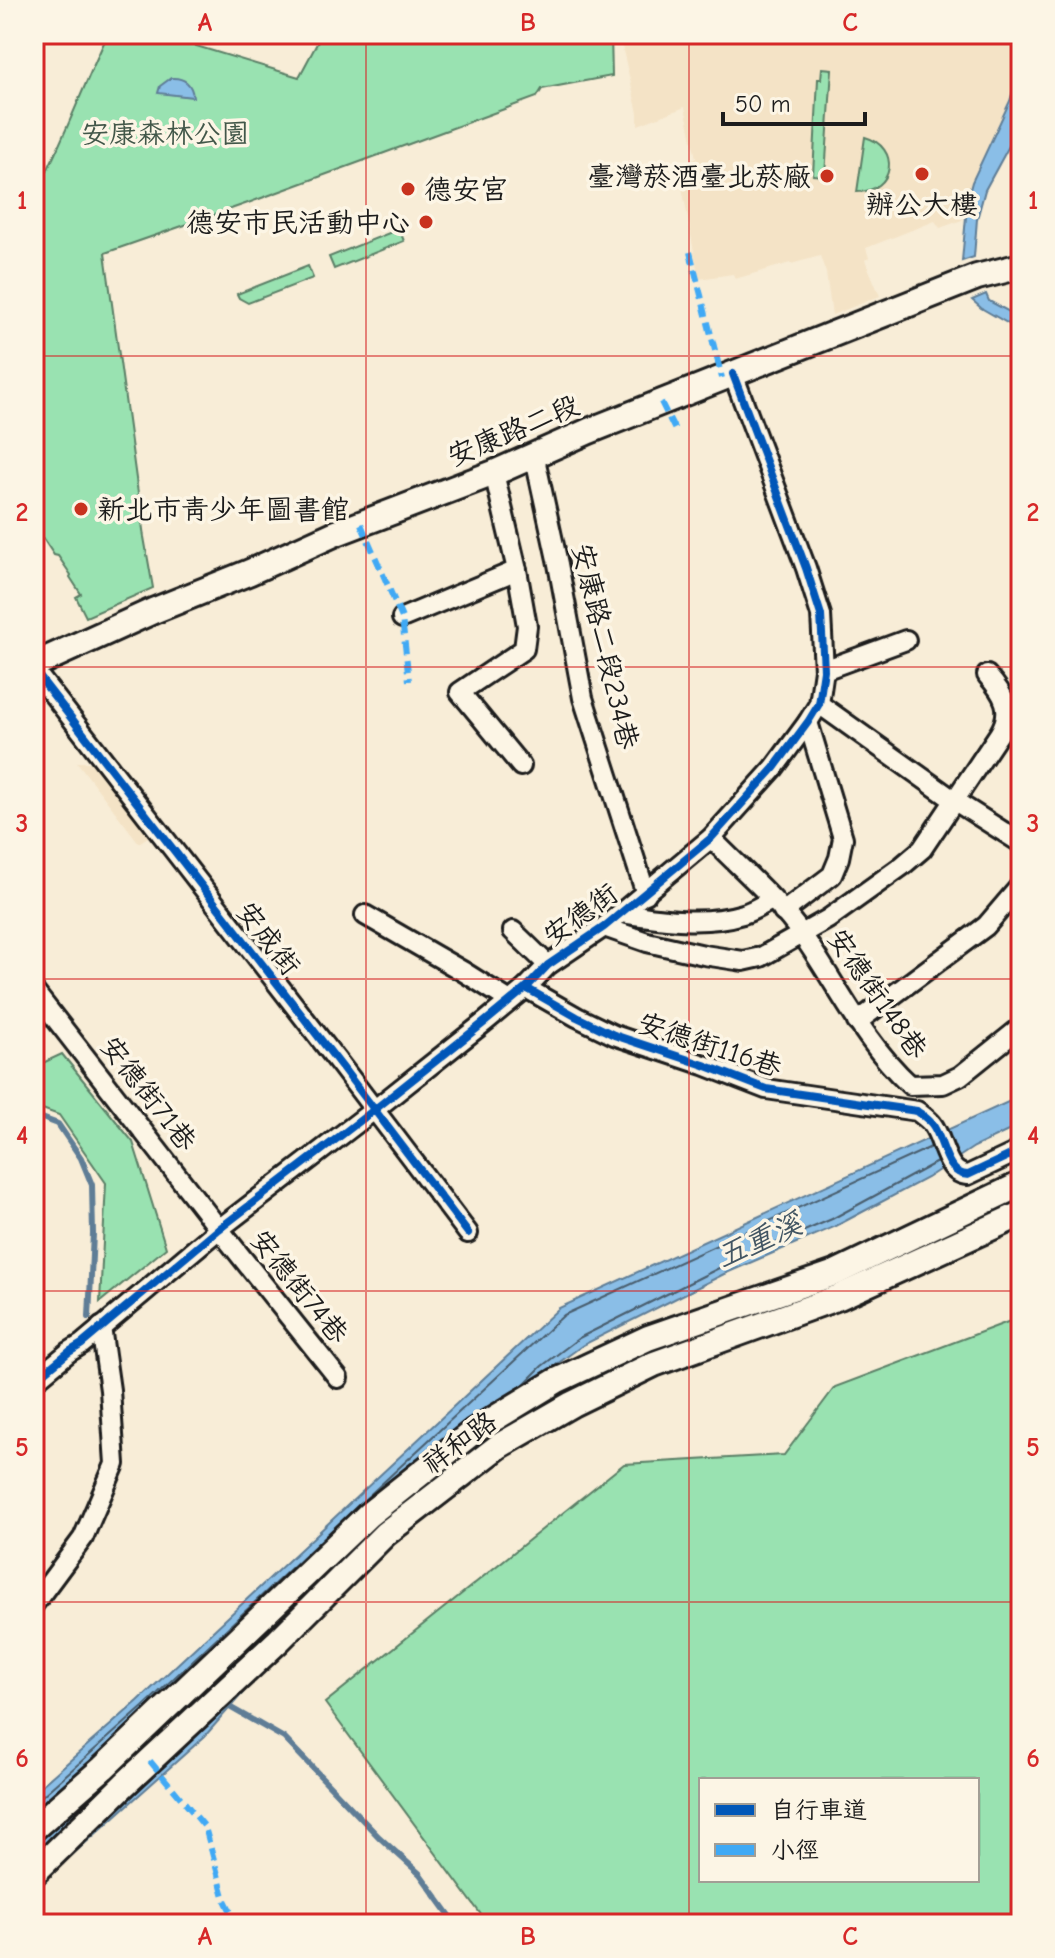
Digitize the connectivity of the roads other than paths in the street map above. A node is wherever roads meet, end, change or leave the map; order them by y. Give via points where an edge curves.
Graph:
1 (1021, 266) edge
2 (733, 374) junction
3 (534, 454) junction
4 (494, 473) junction
5 (517, 570) junction
6 (402, 618) dead end
7 (906, 640) dead end
8 (34, 668) edge
9 (824, 670) junction
10 (987, 675) dead end
11 (819, 704) junction
12 (808, 722) junction
13 (521, 766) dead end
14 (955, 801) junction
15 (711, 838) junction
16 (1021, 843) edge
17 (1021, 885) edge
18 (646, 894) junction
19 (777, 906) junction
20 (621, 913) junction
21 (365, 915) dead end
22 (604, 927) junction
23 (513, 931) dead end
24 (802, 934) junction
25 (548, 965) junction
26 (526, 988) junction
27 (34, 991) edge
28 (510, 1001) junction
29 (857, 1022) junction
30 (1021, 1027) edge
31 (374, 1110) junction
32 (1021, 1150) edge
33 (1021, 1184) edge
34 (1021, 1214) edge
35 (219, 1229) junction
36 (468, 1233) dead end
37 (101, 1327) junction
38 (338, 1378) dead end
39 (34, 1381) edge
40 (34, 1604) edge
41 (34, 1828) edge
42 (34, 1873) edge

1 - 2 main road, 安康路二段 via 977,277
2 - 3 main road, 安康路二段
2 - 9 street, 安德街 via 821,615
3 - 4 main road, 安康路二段
3 - 18 street, 安康路二段234巷 via 583,698
4 - 5 street
4 - 8 main road, 安康路二段 via 334,534
5 - 6 street
5 - 13 street via 527,626 524,649 460,692
7 - 9 street
8 - 31 street, 安成街
9 - 11 street, 安德街
10 - 14 street via 1002,694 1005,724
11 - 12 street, 安德街
11 - 14 street
12 - 15 street, 安德街
12 - 19 street via 843,838 832,875
14 - 16 street
14 - 24 street via 922,849
15 - 18 street, 安德街
15 - 19 street, 安德街148巷
17 - 29 street via 986,926
18 - 20 street, 安德街
19 - 20 street via 712,921
19 - 24 street, 安德街148巷
20 - 22 street, 安德街
21 - 28 street
22 - 24 street via 647,942 743,961
22 - 25 street, 安德街
23 - 25 street
24 - 29 street, 安德街148巷
25 - 26 street, 安德街
26 - 28 street, 安德街
26 - 32 street, 安德街116巷 via 614,1035 766,1089 917,1111 933,1125 962,1175
27 - 35 street, 安德街71巷
28 - 31 street, 安德街
29 - 30 street, 安德街148巷 via 910,1085 943,1084 960,1076
31 - 35 street, 安德街
31 - 36 street, 安成街
33 - 41 main road, 祥和路 via 835,1273 648,1338 556,1381 474,1431 359,1523
34 - 42 main road, 祥和路 via 839,1297 654,1364 499,1446 385,1534
35 - 37 street, 安德街
35 - 38 street, 安德街74巷
37 - 39 street, 安德街
37 - 40 street via 115,1464 83,1538

